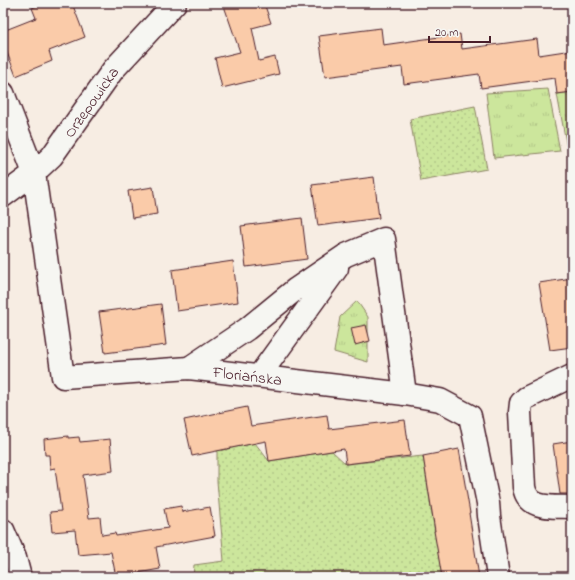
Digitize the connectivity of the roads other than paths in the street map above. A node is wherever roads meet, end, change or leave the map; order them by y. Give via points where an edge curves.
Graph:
1 (175, 3) edge
2 (3, 93) edge
3 (34, 173) junction
4 (3, 196) edge
5 (346, 255) junction
6 (189, 368) junction
7 (259, 376) junction
8 (572, 376) edge
9 (405, 394) junction
10 (572, 507) edge
11 (3, 530) edge
12 (20, 577) edge
13 (498, 577) edge

1 - 3 street, Orzepowicka via 113,70 52,156
2 - 3 street
3 - 4 street, Orzepowicka
3 - 6 street, Floriańska via 63,378
5 - 6 street via 296,289 247,329
5 - 7 street
5 - 9 street via 384,239
6 - 7 street, Floriańska
7 - 9 street, Floriańska
8 - 10 street via 526,398 521,403 520,412 524,487 529,500 538,505
9 - 13 street, Floriańska via 440,400 470,416 488,503
11 - 12 street

